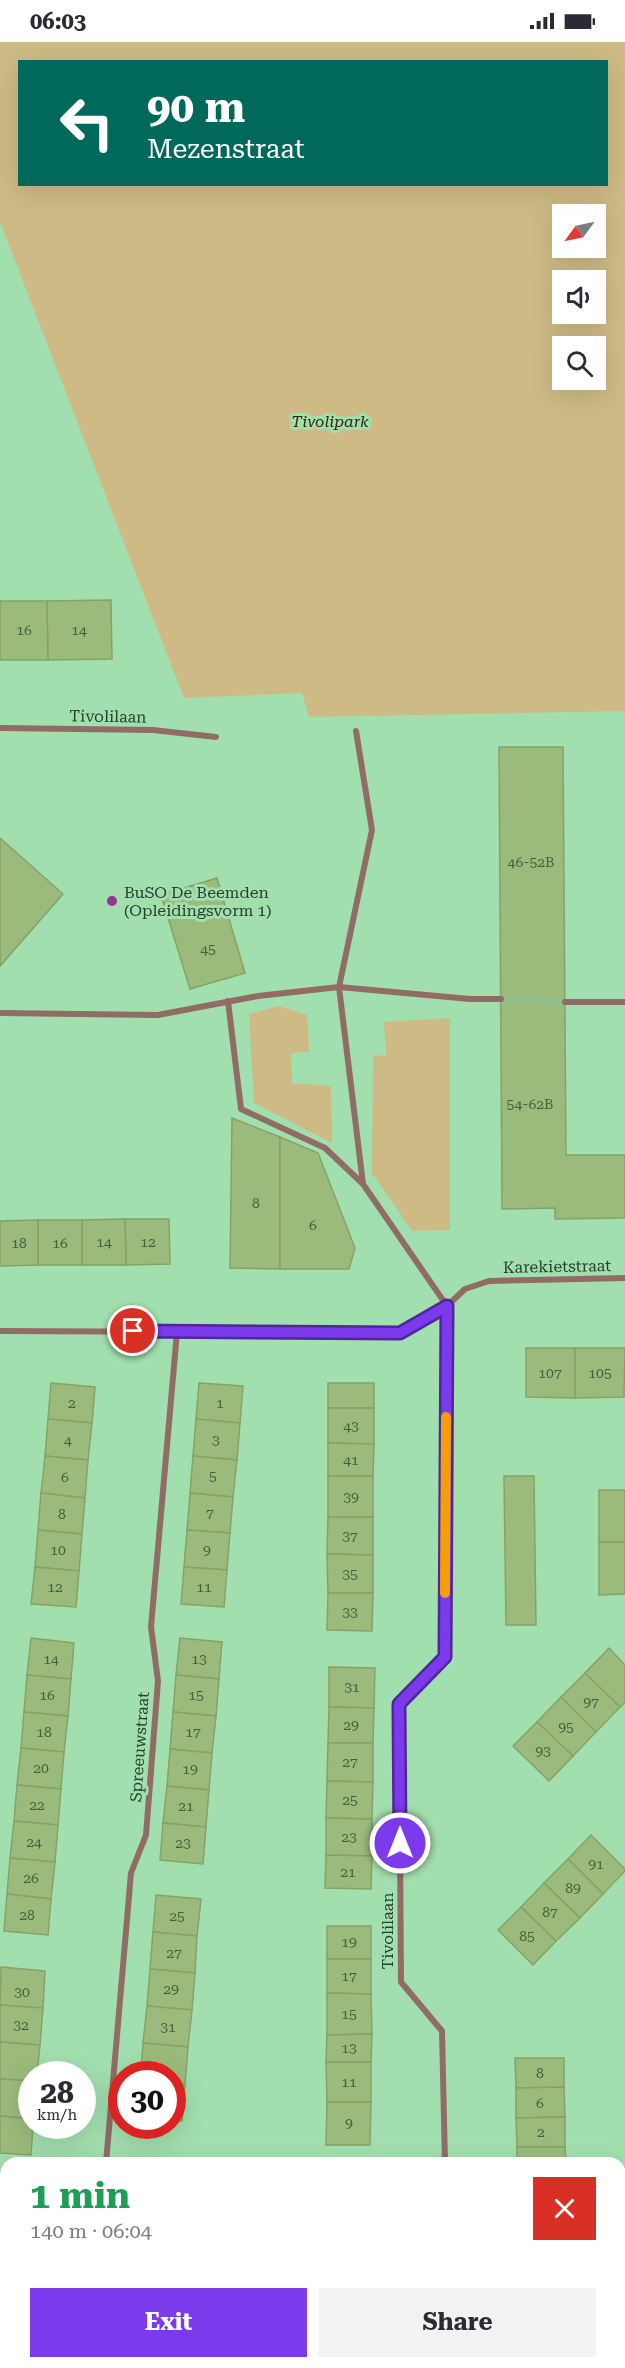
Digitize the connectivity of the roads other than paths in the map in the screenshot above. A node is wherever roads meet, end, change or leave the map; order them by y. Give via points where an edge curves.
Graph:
1 (0, 728) edge
2 (356, 731) dead end
3 (216, 737) dead end
4 (339, 987) junction
5 (501, 999) tunnel mouth
6 (228, 1001) junction
7 (565, 1002) tunnel mouth
8 (625, 1002) edge
9 (0, 1013) edge
10 (363, 1184) junction
11 (625, 1278) edge
12 (447, 1306) junction
13 (0, 1331) edge
14 (177, 1332) junction
15 (107, 2157) edge
16 (445, 2157) edge

1 - 3 street, Tivolilaan via 153,729
2 - 4 street via 372,830
4 - 5 street
4 - 6 street
4 - 10 street
6 - 9 street via 158,1015
6 - 10 street via 241,1109 325,1148
7 - 8 street
10 - 12 street
11 - 12 street, Karekietstraat via 489,1281 465,1289
12 - 14 street via 400,1333
12 - 16 street, Tivolilaan via 445,1657 399,1704 401,1983 442,2031
13 - 14 street
14 - 15 street, Spreeuwstraat via 151,1627 158,1681 146,1835 131,1873

